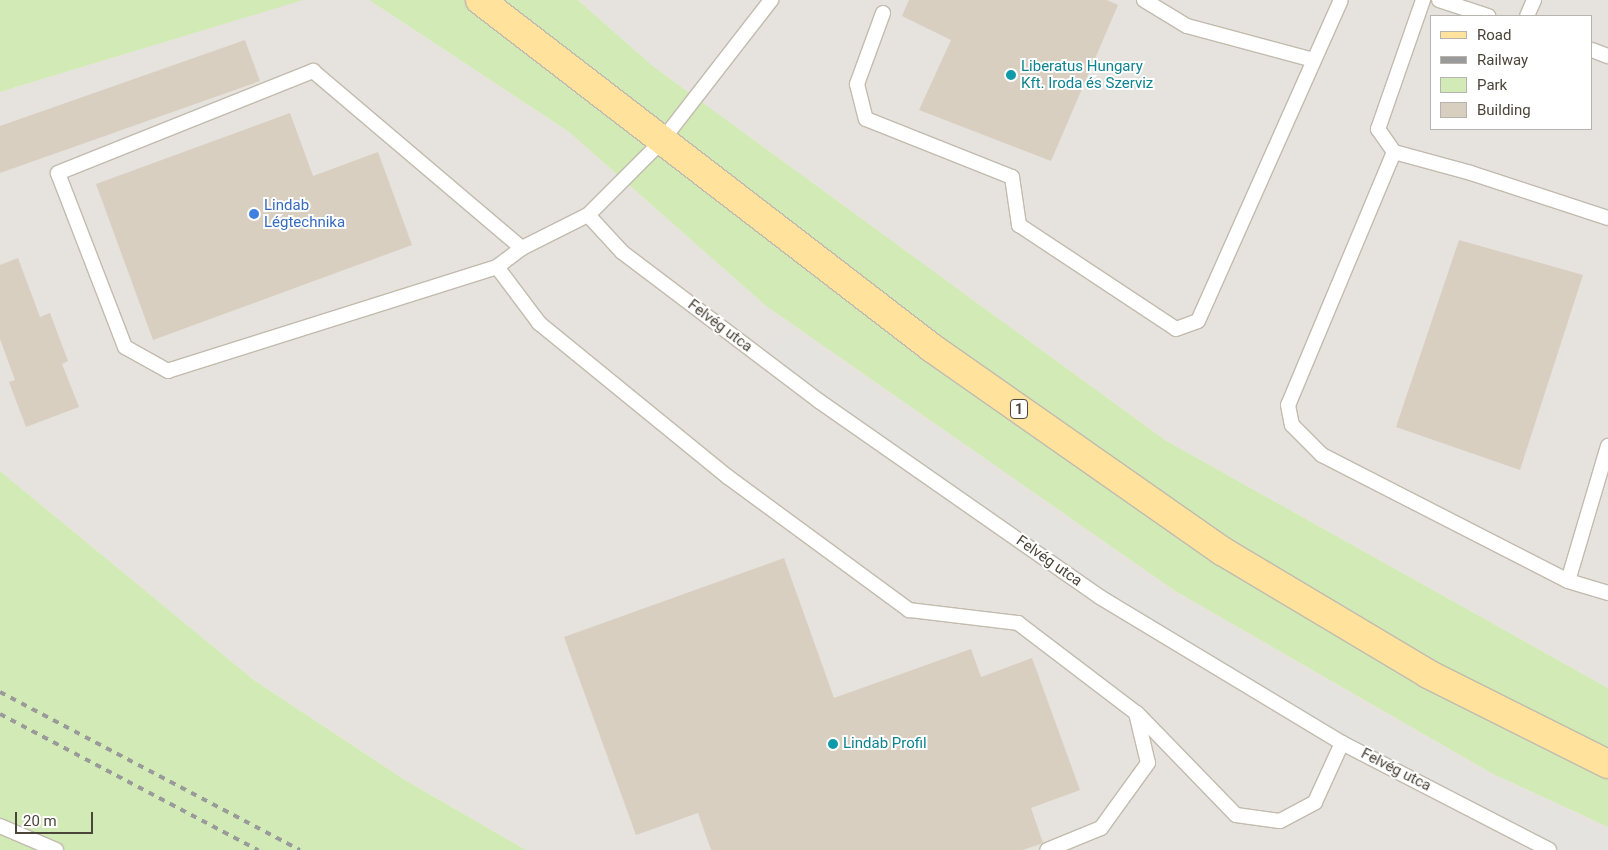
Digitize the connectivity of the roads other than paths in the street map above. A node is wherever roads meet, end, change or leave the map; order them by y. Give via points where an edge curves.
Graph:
1 (480, 0) edge
2 (771, 0) edge
3 (1144, 0) edge
4 (1341, 0) edge
5 (1423, 0) edge
6 (1439, 0) edge
7 (1534, 0) edge
8 (883, 13) dead end
9 (1485, 15) edge
10 (1526, 15) edge
11 (1593, 50) edge
12 (1608, 56) edge
13 (1314, 60) junction
14 (661, 142) junction
15 (1394, 152) junction
16 (588, 215) junction
17 (1608, 218) edge
18 (522, 248) junction
19 (496, 267) junction
20 (1608, 446) edge
21 (1568, 580) junction
22 (1608, 593) edge
23 (1136, 713) junction
24 (1342, 742) junction
25 (1608, 764) edge
26 (0, 826) edge
27 (56, 850) edge
28 (1047, 850) edge
29 (1549, 850) edge

1 - 14 main road, 1
2 - 14 lane
3 - 13 lane via 1187,26
4 - 13 lane
5 - 15 lane via 1378,129
6 - 9 lane
7 - 10 lane
8 - 13 lane via 856,84 866,119 1012,177 1019,224 1176,329 1198,321
11 - 12 lane
14 - 16 lane
14 - 25 main road, 1 via 932,348 1222,551 1428,674
15 - 17 lane via 1471,173
15 - 21 lane via 1288,405 1292,425 1322,456
16 - 18 lane
16 - 24 lane, Felvég utca via 622,252 819,401 1100,597
18 - 19 lane
18 - 19 lane via 313,71 58,173 125,347 168,371
19 - 23 lane via 546,330 728,477 909,610 1018,623
20 - 21 lane
21 - 22 lane
23 - 24 lane via 1236,815 1280,821 1315,802
23 - 28 lane via 1148,763 1101,828
24 - 29 lane, Felvég utca
26 - 27 lane

